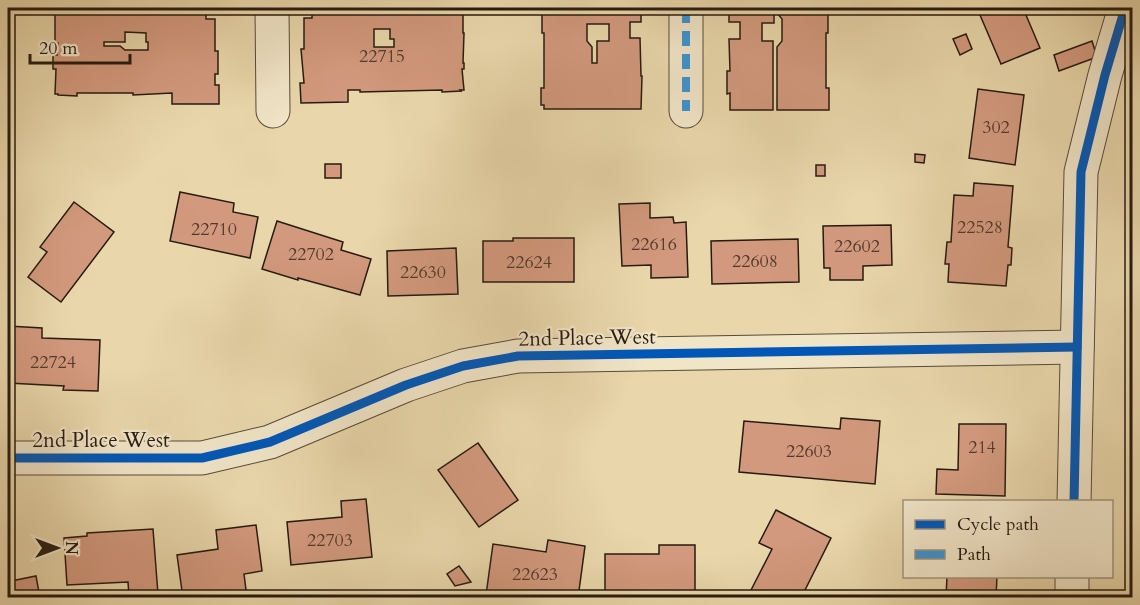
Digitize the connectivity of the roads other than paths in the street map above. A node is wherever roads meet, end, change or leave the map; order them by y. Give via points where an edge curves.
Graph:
1 (272, 8) edge
2 (686, 8) edge
3 (1125, 8) edge
4 (273, 111) dead end
5 (686, 111) dead end
6 (1077, 347) junction
7 (8, 458) edge
8 (1074, 500) edge
9 (1072, 578) edge
10 (1071, 597) edge

1 - 4 street
2 - 5 street
3 - 6 street via 1081,172
6 - 7 street, 2nd Place West via 518,356 463,366 406,385 270,442 202,458
6 - 8 street
9 - 10 street

